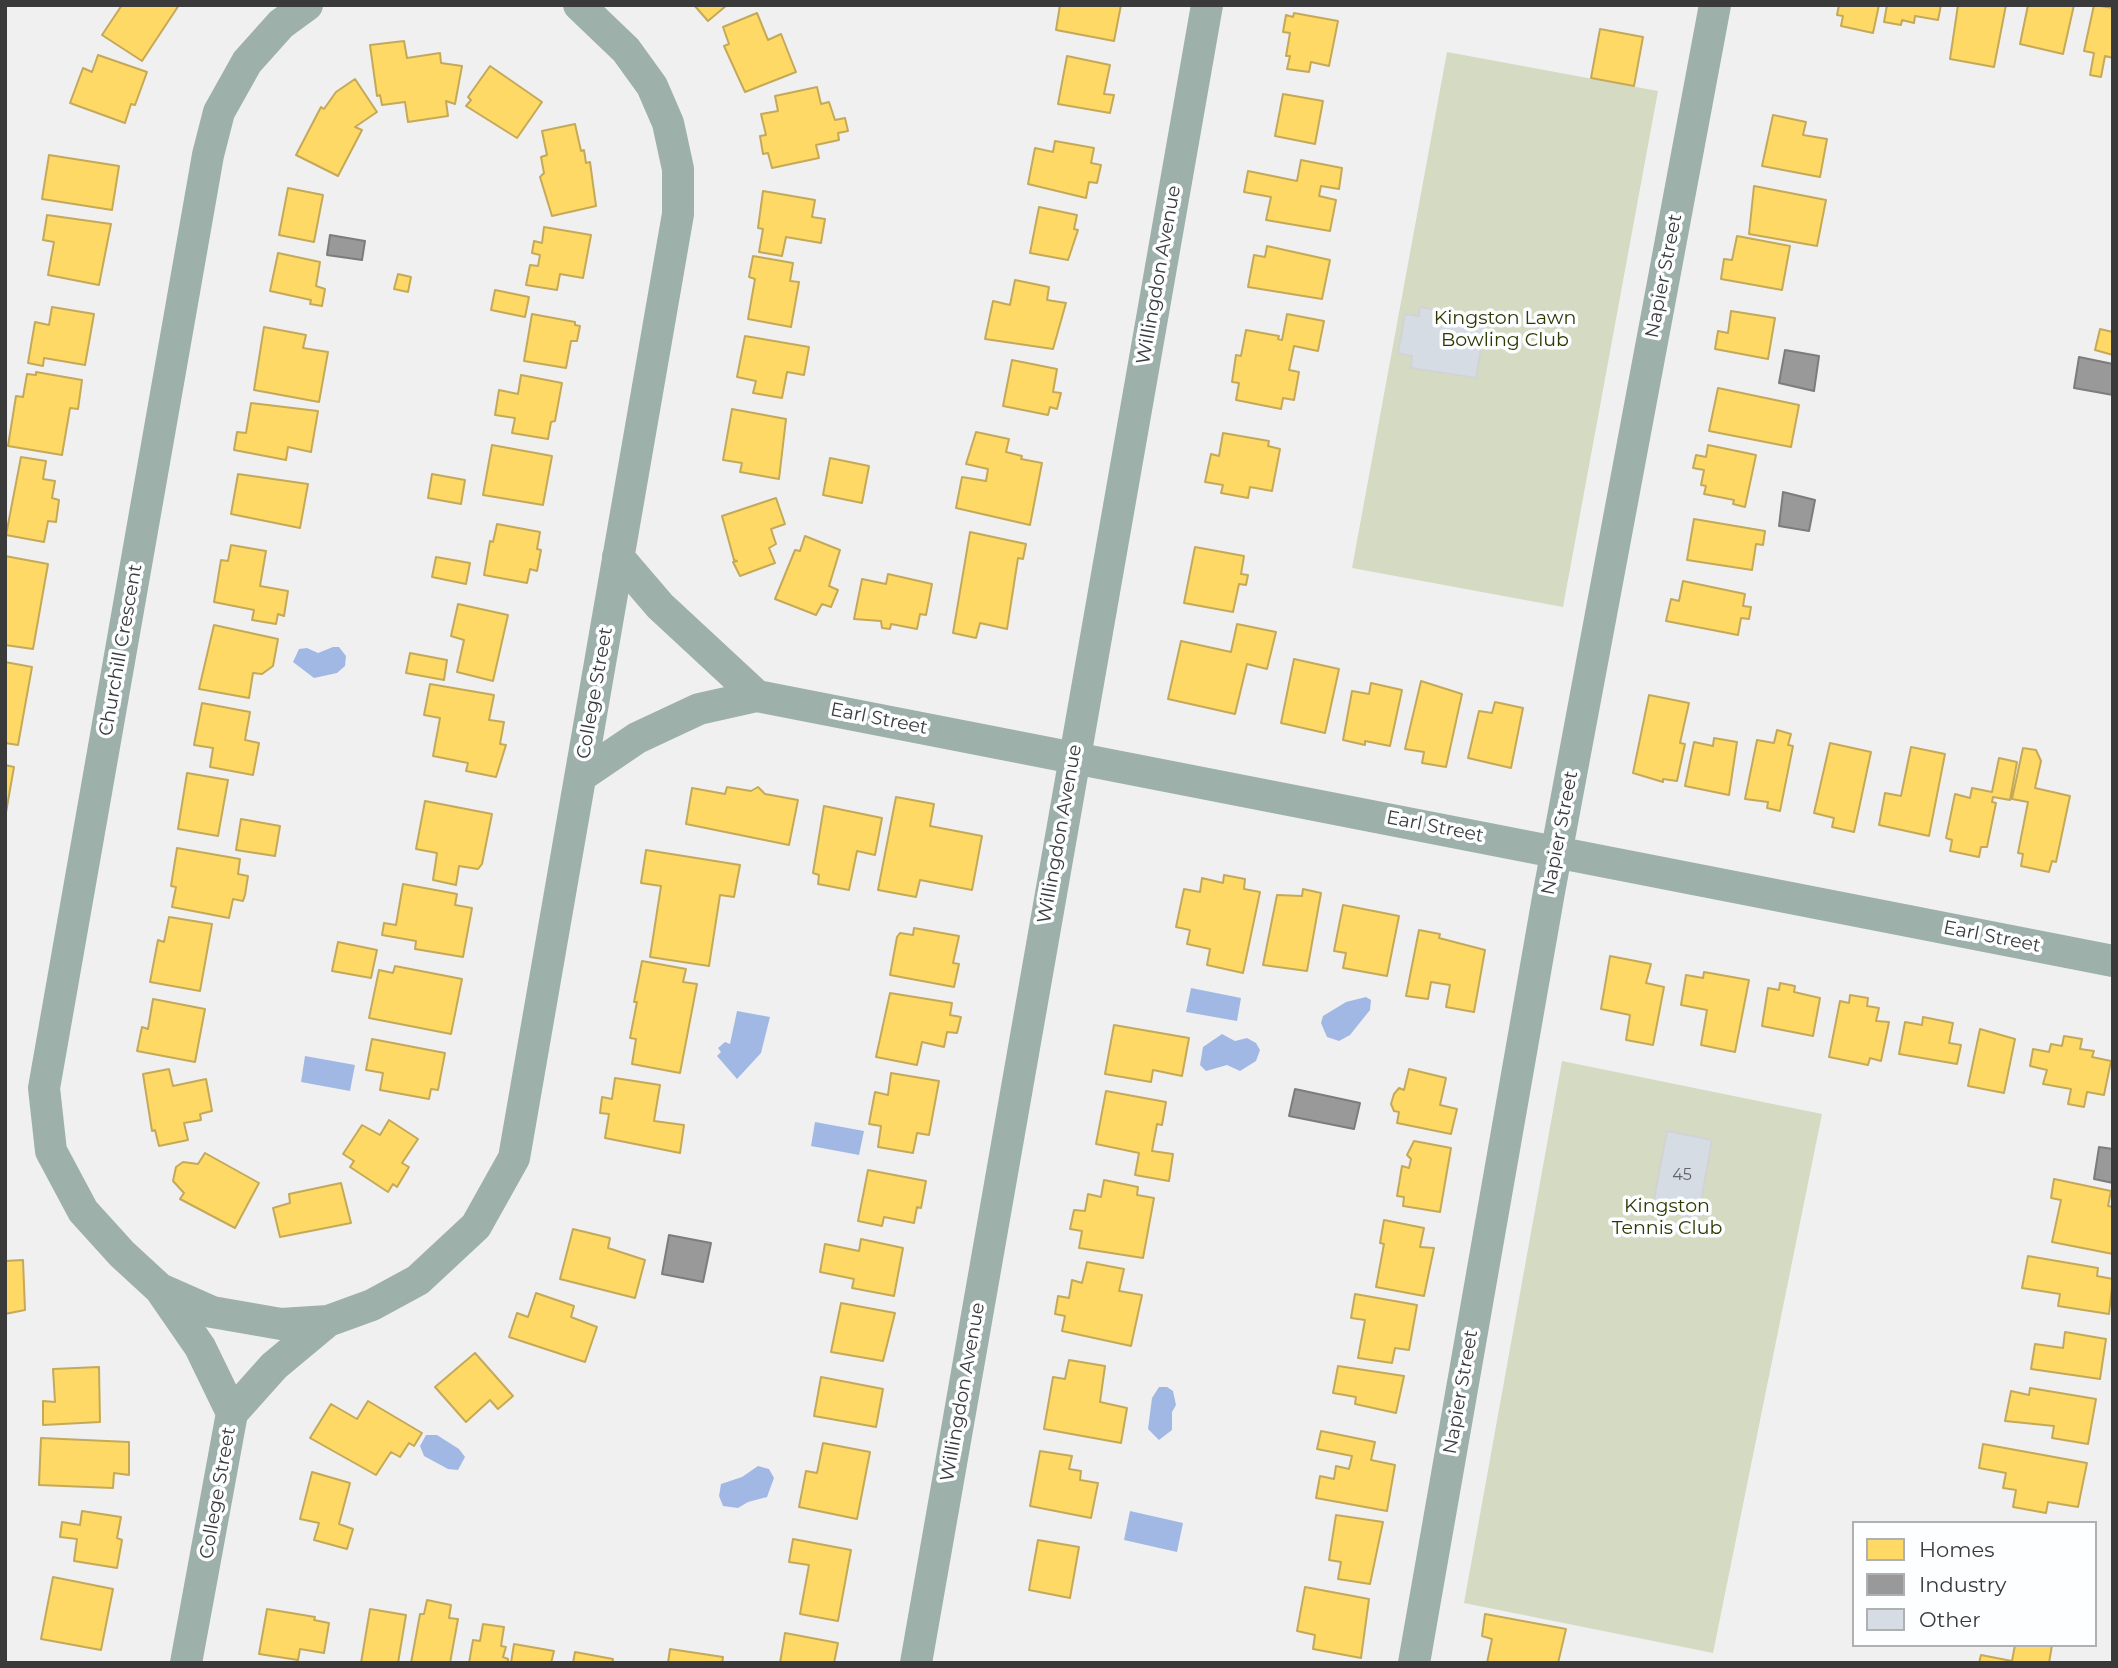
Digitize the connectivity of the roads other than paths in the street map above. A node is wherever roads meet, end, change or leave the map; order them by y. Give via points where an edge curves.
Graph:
1 (307, 5) edge
2 (579, 5) edge
3 (1207, 5) edge
4 (1715, 5) edge
5 (618, 557) junction
6 (757, 696) junction
7 (1073, 758) junction
8 (581, 776) junction
9 (1558, 850) junction
10 (2113, 961) edge
11 (160, 1289) junction
12 (250, 1320) joint
13 (328, 1321) junction
14 (232, 1412) junction
15 (187, 1663) edge
16 (916, 1663) edge
17 (1414, 1663) edge

1 - 11 street, Churchill Crescent via 281,24 247,62 219,112 208,155 44,1088 51,1151 83,1211
2 - 5 street, College Street via 626,50 652,86 668,123 678,169 678,214
3 - 7 street, Willingdon Avenue
4 - 9 street, Napier Street
5 - 6 street via 660,606
5 - 8 street, College Street
6 - 7 street, Earl Street
6 - 8 street, Earl Street via 687,715 637,738
7 - 9 street, Earl Street
7 - 16 street, Willingdon Avenue
8 - 13 street, College Street via 514,1158 476,1226 418,1280 372,1305
9 - 10 street, Earl Street
9 - 17 street, Napier Street
11 - 12 street, Churchill Crescent via 212,1312
11 - 14 street, Churchill Crescent via 200,1348
12 - 13 street, College Street via 281,1324
13 - 14 street, College Street via 274,1366
14 - 15 street, College Street

